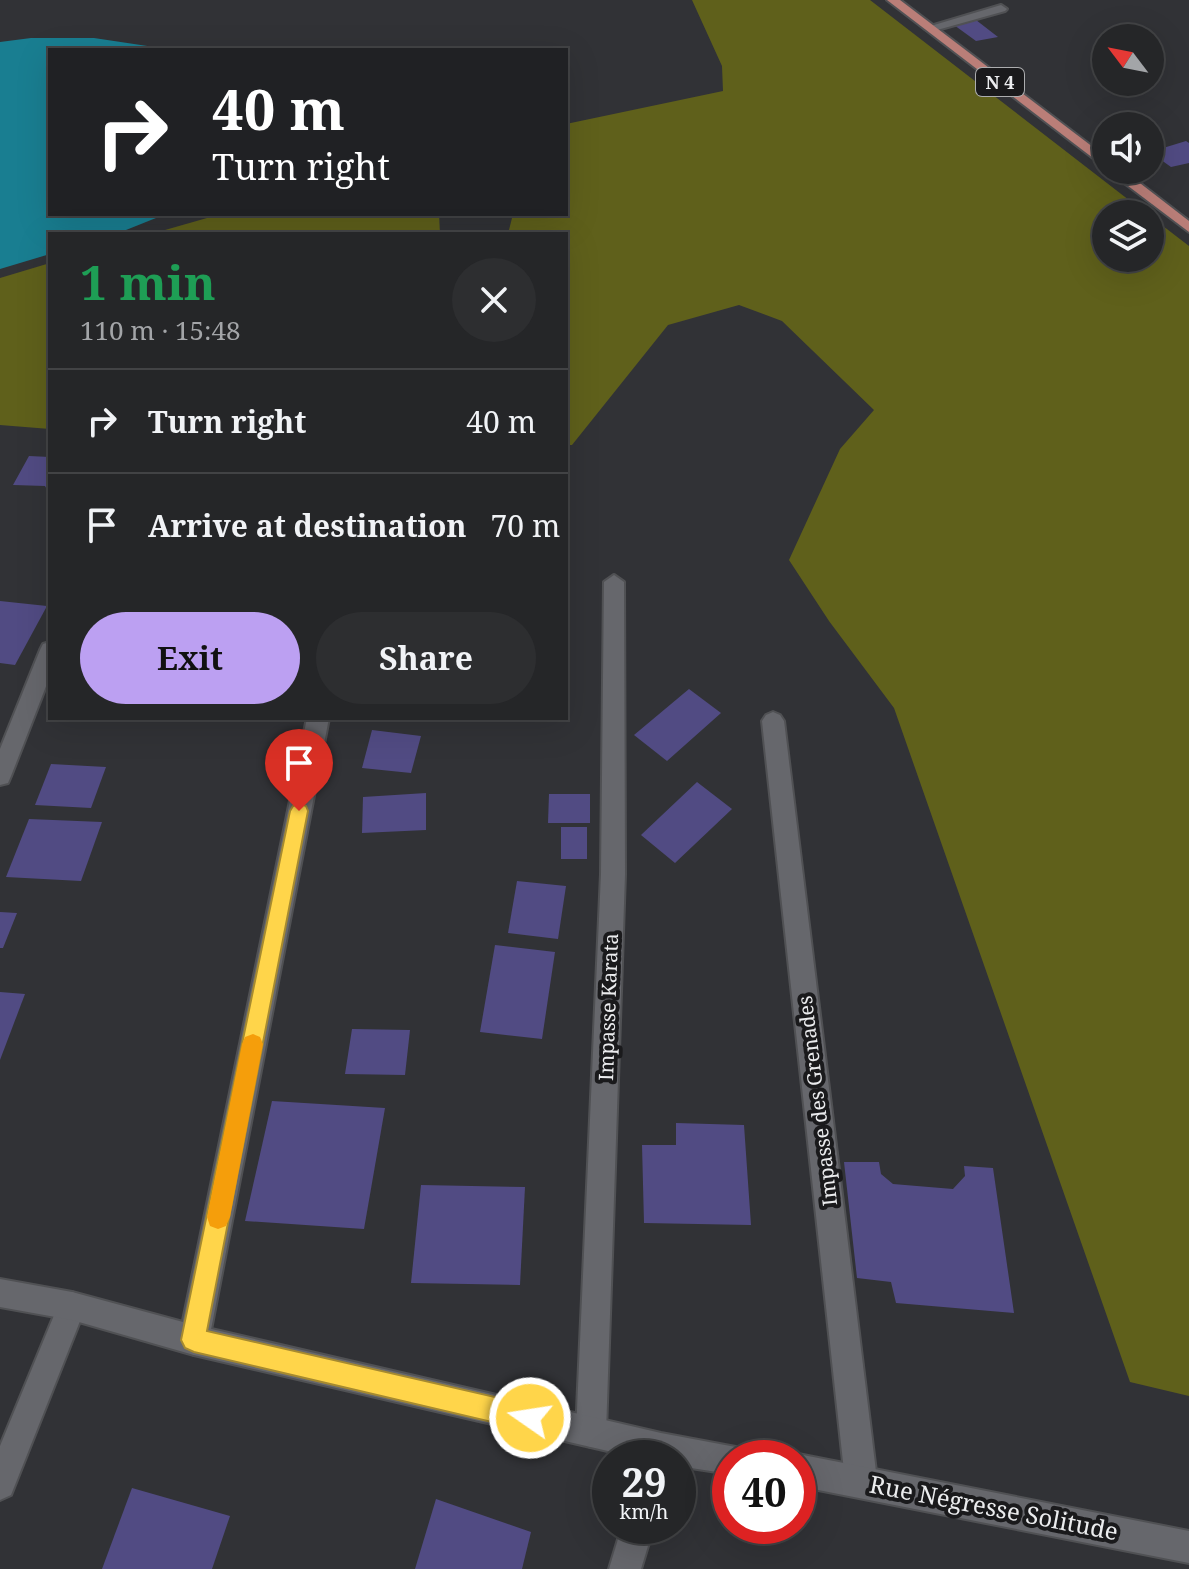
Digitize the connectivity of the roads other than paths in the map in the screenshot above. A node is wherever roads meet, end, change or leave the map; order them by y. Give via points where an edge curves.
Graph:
1 (893, 0) edge
2 (1001, 9) dead end
3 (930, 28) junction
4 (1092, 153) edge
5 (1132, 184) edge
6 (1189, 228) edge
7 (614, 582) dead end
8 (48, 655) edge
9 (318, 720) edge
10 (773, 721) dead end
11 (0, 776) edge
12 (0, 1293) edge
13 (72, 1306) junction
14 (194, 1340) junction
15 (591, 1432) junction
16 (617, 1440) edge
17 (816, 1473) edge
18 (861, 1480) junction
19 (0, 1484) edge
20 (633, 1544) edge
21 (1189, 1547) edge
22 (625, 1569) edge

1 - 3 main road, N 4
2 - 3 street
3 - 4 main road, N 4
5 - 6 main road
7 - 15 street, Impasse Karata via 613,874
8 - 11 street
9 - 14 street
10 - 18 street, Impasse des Grenades
12 - 13 street
13 - 14 street
13 - 19 street
14 - 15 street
15 - 16 street
17 - 18 street, Rue Négresse Solitude
18 - 21 street, Rue Négresse Solitude
20 - 22 street

